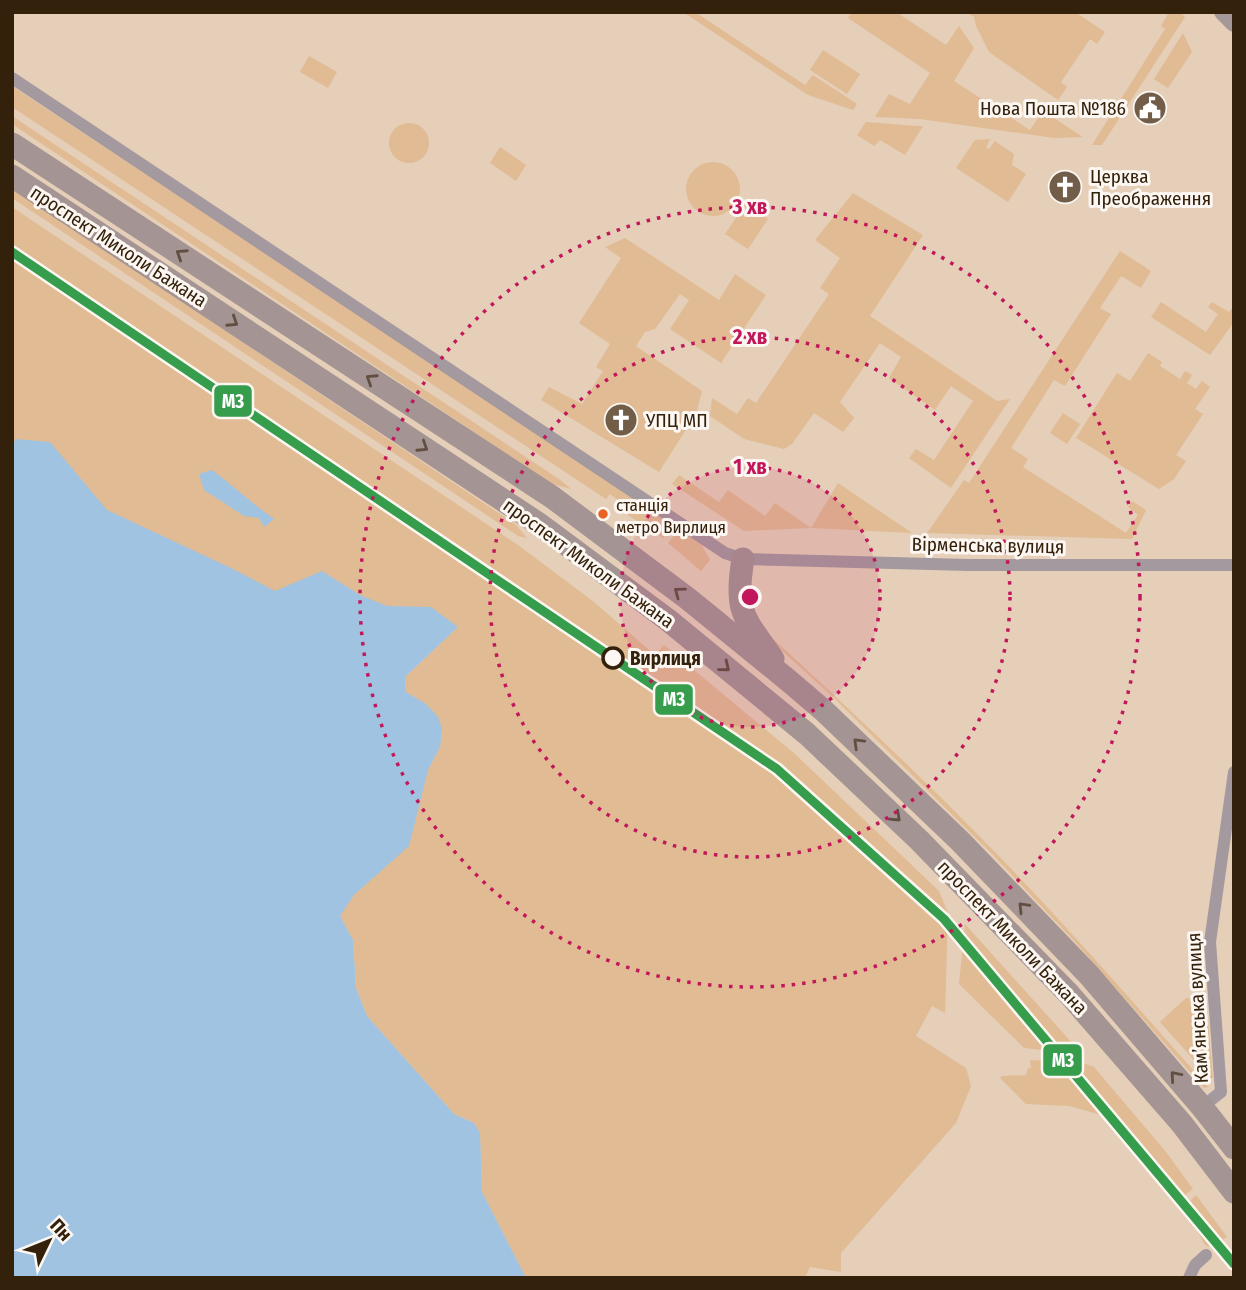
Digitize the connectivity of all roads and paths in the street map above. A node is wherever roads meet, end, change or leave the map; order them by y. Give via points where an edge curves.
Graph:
1 (1223, 12) edge
2 (1234, 23) edge
3 (12, 78) edge
4 (12, 144) edge
5 (12, 176) edge
6 (743, 559) junction
7 (1234, 565) edge
8 (789, 681) junction
9 (1234, 772) edge
10 (1228, 1092) edge
11 (1202, 1107) junction
12 (1234, 1148) edge
13 (1234, 1192) edge
14 (1206, 1255) dead end
15 (1189, 1278) edge

1 - 2 street
3 - 6 street via 725,553
8 -> 4 highway, проспект Миколи Бажана via 552,497
5 -> 13 highway, проспект Миколи Бажана via 539,524 668,620 807,734 919,839 1069,994
6 - 7 street, Вірменська вулиця
6 - 8 highway via 738,596 743,614
11 -> 8 highway, проспект Миколи Бажана via 1088,975 970,851
9 - 10 street, Камʼянська вулиця via 1210,942
10 - 11 street, Камʼянська вулиця
11 - 12 highway, проспект Миколи Бажана
14 - 15 street

